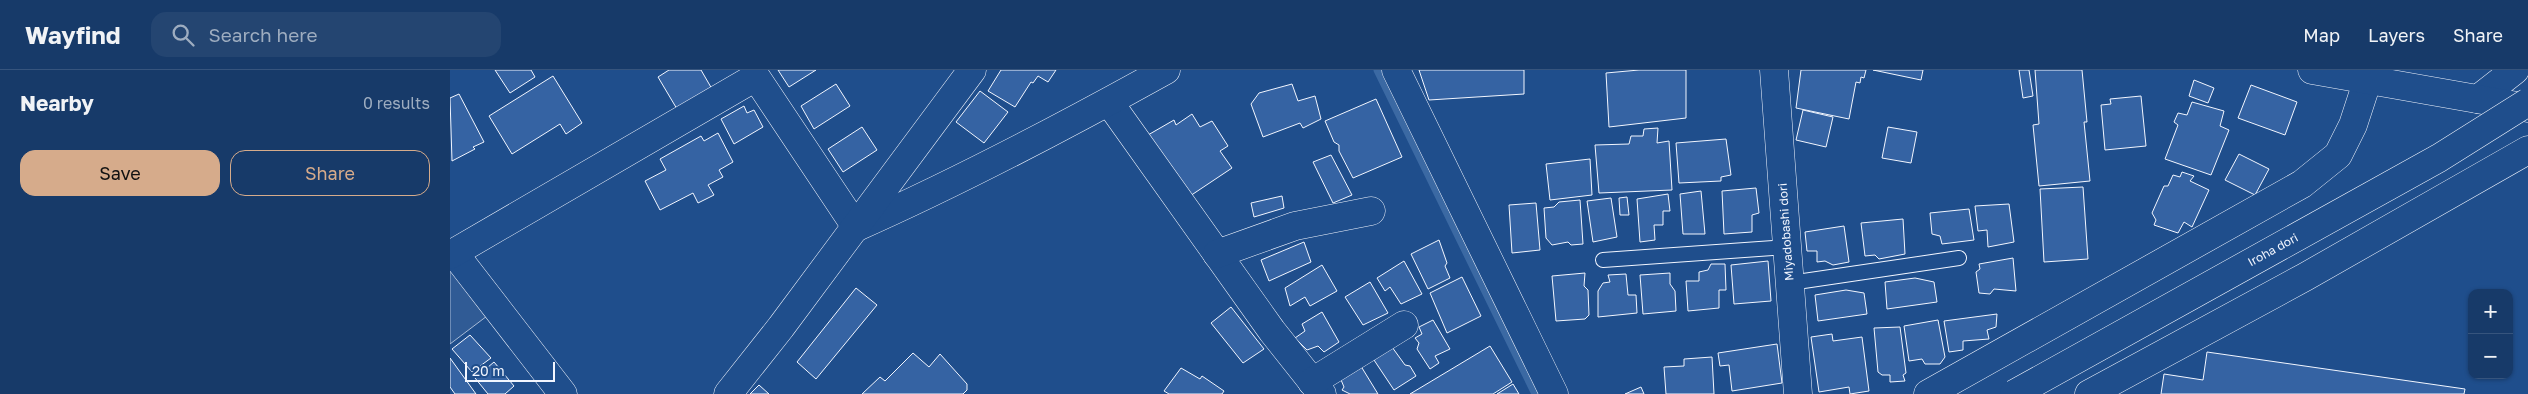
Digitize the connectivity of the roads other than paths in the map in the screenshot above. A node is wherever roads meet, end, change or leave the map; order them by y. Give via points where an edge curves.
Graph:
1 (972, 70) edge
2 (1166, 70) edge
3 (1396, 70) edge
4 (1774, 70) edge
5 (2312, 70) edge
6 (2515, 70) edge
7 (754, 74) edge
8 (2368, 79) junction
9 (2478, 99) junction
10 (1109, 102) junction
11 (2528, 102) edge
12 (2528, 108) edge
13 (2528, 150) edge
14 (1371, 210) dead end
15 (856, 227) junction
16 (1788, 247) junction
17 (452, 254) edge
18 (1217, 254) junction
19 (1959, 258) dead end
20 (1602, 260) dead end
21 (1790, 283) junction
22 (1404, 325) dead end
23 (1317, 388) edge
24 (563, 394) edge
25 (728, 394) edge
26 (1554, 394) edge
27 (1798, 394) edge
28 (1928, 394) edge
29 (2014, 394) edge
30 (2089, 394) edge

1 - 15 street
2 - 10 street
3 - 26 street
4 - 16 street, Miyadobashi dori
5 - 8 street
6 - 9 street
7 - 15 street
7 - 17 street
8 - 9 street
8 - 28 street via 2354,125 2338,155 2302,184
9 - 12 street
10 - 15 street
10 - 18 street
11 - 29 street, Iroha dori, bridge via 2439,158
13 - 30 street via 2305,277
14 - 18 street via 1295,226
15 - 25 street
16 - 20 lane
16 - 21 street, Miyadobashi dori
17 - 24 street
18 - 23 street
19 - 21 lane
21 - 27 street, Miyadobashi dori
22 - 23 street

